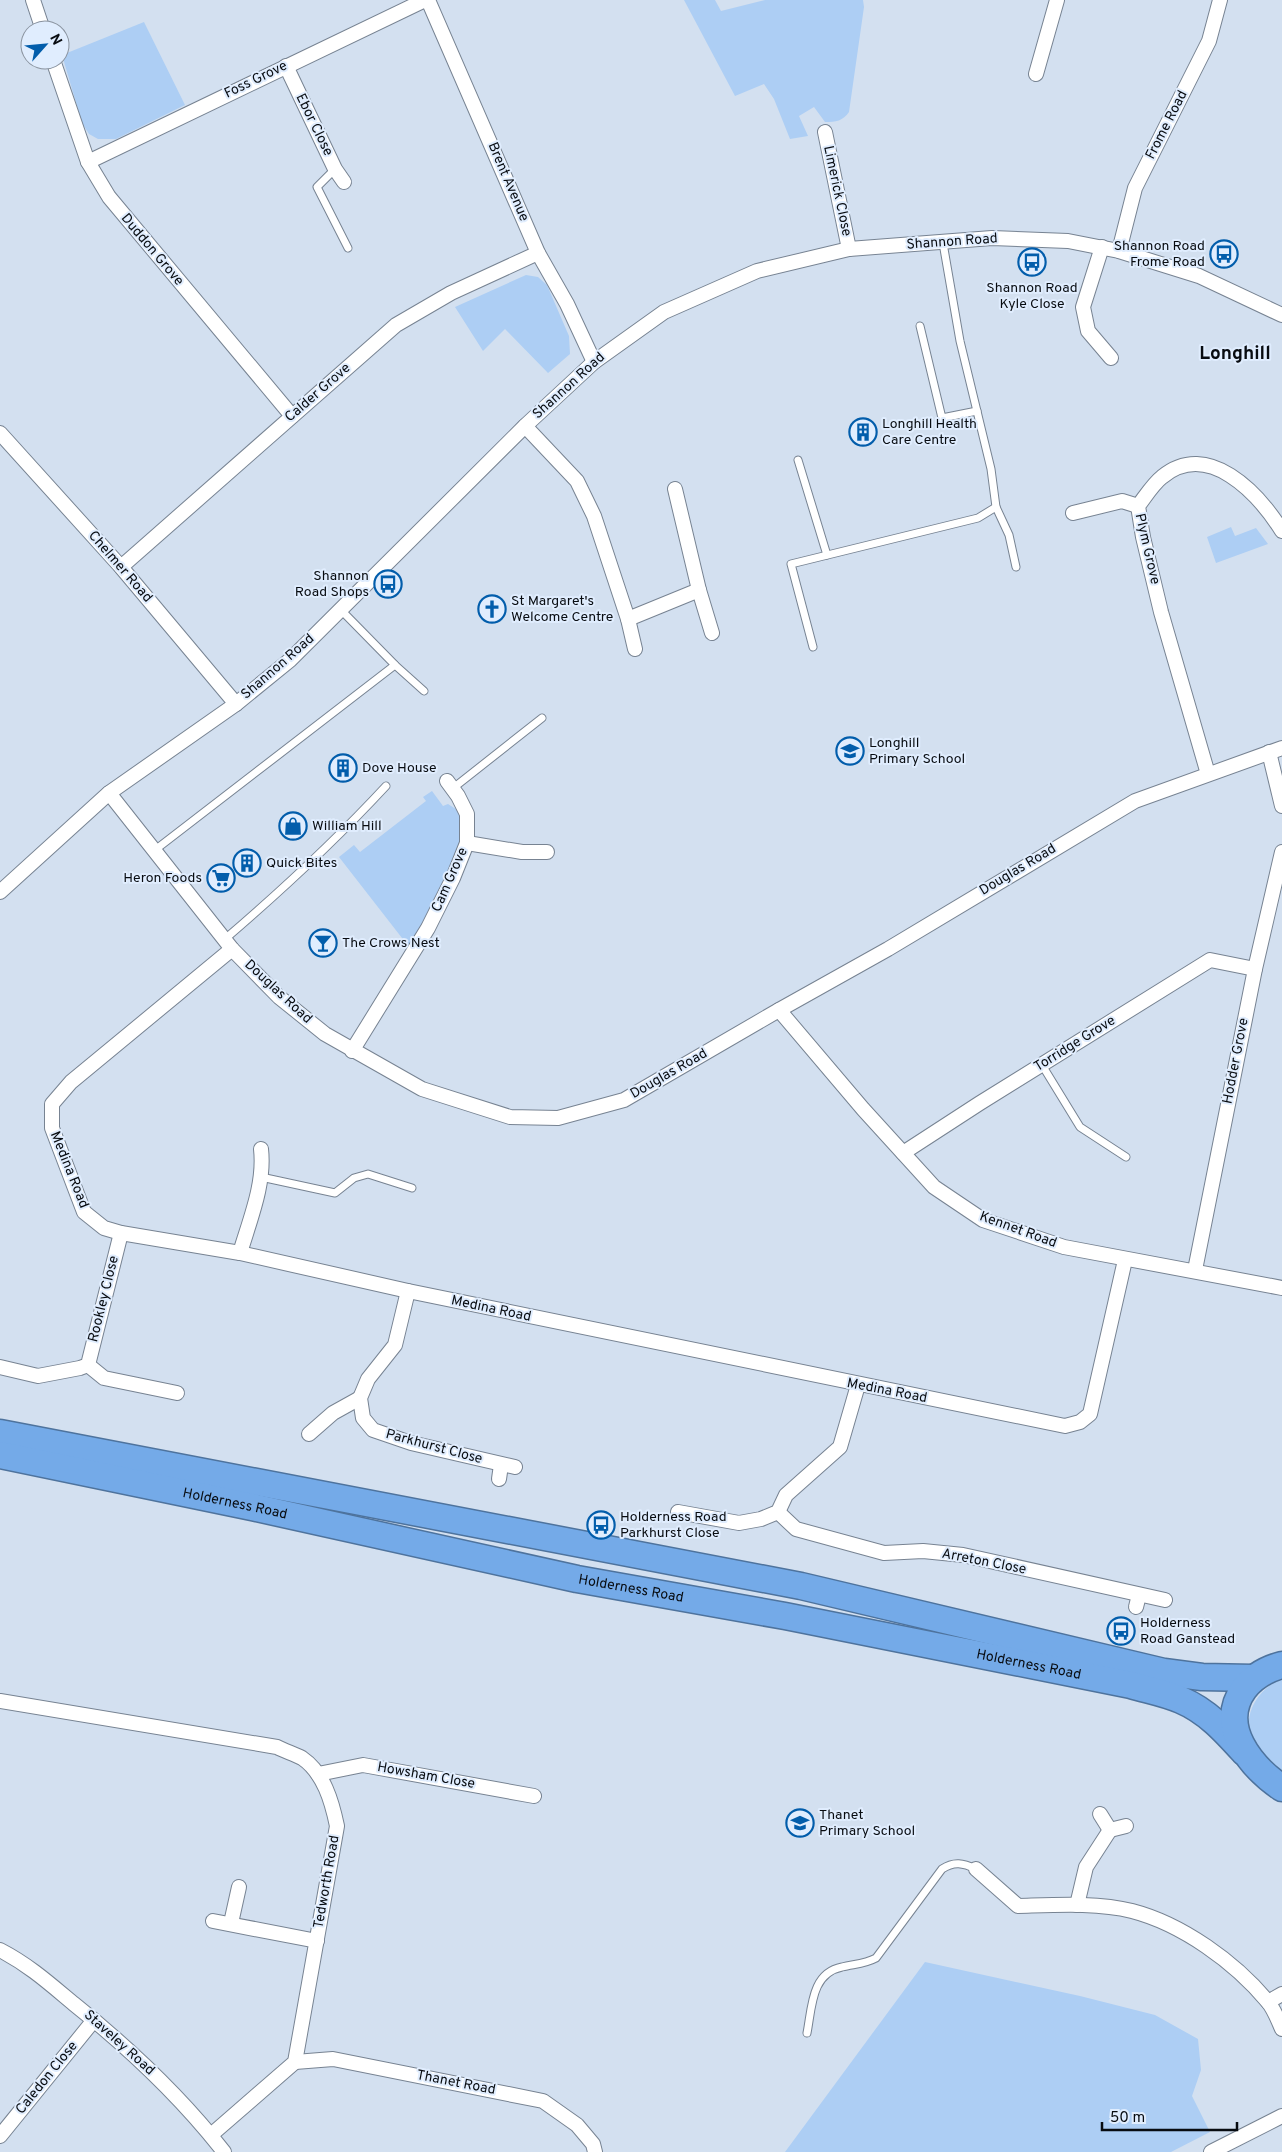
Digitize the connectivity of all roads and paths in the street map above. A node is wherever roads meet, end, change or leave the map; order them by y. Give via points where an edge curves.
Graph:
1 (34, 0) edge
2 (426, 0) edge
3 (1058, 0) edge
4 (1220, 0) edge
5 (40, 20) edge
6 (286, 66) junction
7 (56, 70) edge
8 (1036, 74) dead end
9 (825, 132) dead end
10 (88, 162) junction
11 (335, 169) junction
12 (344, 182) dead end
13 (943, 243) junction
14 (1102, 247) junction
15 (348, 248) dead end
16 (849, 249) junction
17 (1119, 251) junction
18 (538, 253) junction
19 (1282, 315) edge
20 (920, 326) dead end
21 (1111, 358) dead end
22 (594, 362) junction
23 (977, 411) junction
24 (292, 416) junction
25 (525, 426) junction
26 (0, 434) edge
27 (798, 460) dead end
28 (676, 489) dead end
29 (1138, 506) junction
30 (996, 507) junction
31 (1073, 513) dead end
32 (1282, 531) edge
33 (828, 555) junction
34 (1016, 566) dead end
35 (121, 567) junction
36 (699, 590) junction
37 (340, 609) junction
38 (628, 619) junction
39 (712, 633) dead end
40 (813, 646) dead end
41 (635, 649) dead end
42 (395, 665) junction
43 (424, 691) dead end
44 (236, 704) junction
45 (542, 718) dead end
46 (1275, 750) edge
47 (1208, 774) junction
48 (449, 785) joint
49 (386, 786) dead end
50 (109, 793) junction
51 (1282, 806) edge
52 (467, 843) junction
53 (155, 850) junction
54 (547, 852) dead end
55 (1282, 852) edge
56 (1278, 886) edge
57 (0, 892) edge
58 (228, 944) junction
59 (1255, 969) junction
60 (779, 1010) junction
61 (352, 1051) junction
62 (1042, 1065) junction
63 (261, 1149) dead end
64 (903, 1153) junction
65 (1126, 1157) dead end
66 (261, 1177) junction
67 (412, 1188) dead end
68 (121, 1234) junction
69 (240, 1253) junction
70 (1125, 1260) junction
71 (1195, 1270) junction
72 (1282, 1288) edge
73 (408, 1292) junction
74 (88, 1365) junction
75 (0, 1367) edge
76 (858, 1385) junction
77 (177, 1393) dead end
78 (360, 1398) junction
79 (0, 1433) edge
80 (309, 1434) dead end
81 (0, 1455) edge
82 (515, 1467) dead end
83 (678, 1512) dead end
84 (778, 1512) junction
85 (1165, 1600) dead end
86 (1282, 1651) edge
87 (1282, 1666) edge
88 (1256, 1676) junction
89 (0, 1700) edge
90 (1244, 1752) junction
91 (318, 1774) junction
92 (1282, 1788) edge
93 (534, 1796) dead end
94 (1100, 1814) dead end
95 (1126, 1826) dead end
96 (1110, 1830) junction
97 (976, 1869) joint
98 (238, 1887) dead end
99 (1078, 1904) junction
100 (213, 1921) dead end
101 (231, 1923) junction
102 (317, 1942) junction
103 (0, 1950) edge
104 (1282, 1994) edge
105 (1268, 2002) junction
106 (94, 2020) junction
107 (1282, 2029) edge
108 (807, 2033) dead end
109 (295, 2062) junction
110 (1282, 2116) edge
111 (211, 2135) junction
112 (0, 2136) edge
113 (224, 2152) edge
114 (595, 2152) edge
115 (1211, 2152) edge

1 - 5 street
2 - 6 street, Foss Grove
2 - 18 street, Brent Avenue
3 - 8 street
4 - 17 street, Frome Road via 1209,41 1135,188
6 - 10 street, Foss Grove
6 - 11 street, Ebor Close
7 - 10 street, Duddon Grove
9 - 16 street, Limerick Close
10 - 24 street, Duddon Grove via 108,197
11 - 12 street, Ebor Close
11 - 15 lane via 317,187
13 - 14 street, Shannon Road via 992,238 1068,241
13 - 16 street, Shannon Road
13 - 23 lane via 960,341
14 - 17 street, Shannon Road
14 - 21 street via 1083,307 1088,331
16 - 22 street, Shannon Road via 757,271 664,312
17 - 19 street, Shannon Road via 1199,276
18 - 22 street, Brent Avenue
18 - 24 street, Calder Grove via 451,293 396,325
20 - 23 lane via 942,418
22 - 25 street, Shannon Road
23 - 30 lane
24 - 35 street, Calder Grove
25 - 37 street, Shannon Road
25 - 38 street via 578,481 594,516
26 - 35 street, Chelmer Road
27 - 33 lane
28 - 36 street
29 - 31 street via 1122,502
29 - 32 street, Plym Grove via 1162,476 1184,465 1203,463 1225,472 1250,490
29 - 47 street, Plym Grove via 1162,612
30 - 33 lane via 978,518
30 - 34 lane via 1009,535
33 - 40 lane via 791,564
35 - 44 street, Chelmer Road
36 - 38 street
36 - 39 street
37 - 42 lane
37 - 44 street, Shannon Road via 290,660
38 - 41 street
42 - 43 lane
42 - 53 lane
44 - 50 street, Shannon Road
45 - 48 lane
46 - 47 street, Douglas Road
46 - 51 street
47 - 60 street, Douglas Road via 1135,801 888,949
48 - 52 street, Cam Grove via 467,814
49 - 58 lane
50 - 53 street, Douglas Road
50 - 57 street, Shannon Road
52 - 54 street via 522,852
52 - 61 street, Cam Grove via 454,878 428,928
53 - 58 street, Douglas Road
55 - 56 street, Hodder Grove
56 - 59 street, Hodder Grove
58 - 61 street, Douglas Road via 279,997
58 - 68 street, Medina Road via 71,1082 52,1104 52,1128 84,1212 104,1228
59 - 62 street, Torridge Grove via 1210,960
59 - 71 street, Hodder Grove
60 - 61 street, Douglas Road via 624,1100 558,1118 510,1117 422,1089
60 - 64 street, Kennet Road
62 - 64 street, Torridge Grove
62 - 65 lane via 1080,1127
63 - 66 street
64 - 70 street, Kennet Road via 934,1187 983,1220 1064,1247
66 - 67 lane via 335,1193 354,1178 368,1174
66 - 69 street
68 - 69 street, Medina Road
68 - 74 street, Rookley Close
69 - 73 street, Medina Road
70 - 71 street, Kennet Road
70 - 76 street, Medina Road via 1090,1414 1080,1422 1065,1426
71 - 72 street, Kennet Road
73 - 76 street, Medina Road
73 - 78 street via 395,1344 368,1379
74 - 75 street via 38,1376
74 - 77 street via 104,1378
76 - 84 street via 840,1446 786,1495
78 - 80 street via 333,1413
78 - 82 street, Parkhurst Close via 363,1418 373,1430 500,1471
79 - 88 highway, Holderness Road via 800,1586 1164,1672 1202,1677
81 - 90 highway, Holderness Road via 577,1579 785,1616 1132,1685 1179,1699 1196,1708 1215,1721
83 - 84 street via 738,1524
84 - 85 street, Arreton Close via 796,1530 884,1553 922,1551 963,1555 1137,1601
86 - 88 street
87 - 88 highway
88 - 90 highway via 1240,1695 1234,1714 1235,1730
89 - 91 street, Tedworth Road via 277,1747 302,1759
90 - 92 highway, Holderness Road
91 - 93 street, Howsham Close via 362,1765
91 - 102 street, Tedworth Road via 332,1800 337,1826
94 - 96 street
95 - 96 street
96 - 99 street via 1086,1867
97 - 99 street via 1018,1906
97 - 108 lane via 950,1864 942,1870 876,1958 868,1963 830,1971 821,1978 816,1987
98 - 101 street
99 - 105 street via 1132,1911 1186,1932 1229,1964
100 - 101 street
101 - 102 street
102 - 109 street, Tedworth Road
103 - 106 street, Staveley Road via 24,1963
104 - 105 street
105 - 107 street
106 - 111 street, Staveley Road via 150,2070
106 - 112 street, Caledon Close
109 - 111 street
109 - 114 street, Thanet Road via 333,2058 543,2101 577,2124 593,2144
110 - 115 street
111 - 113 street, Staveley Road

